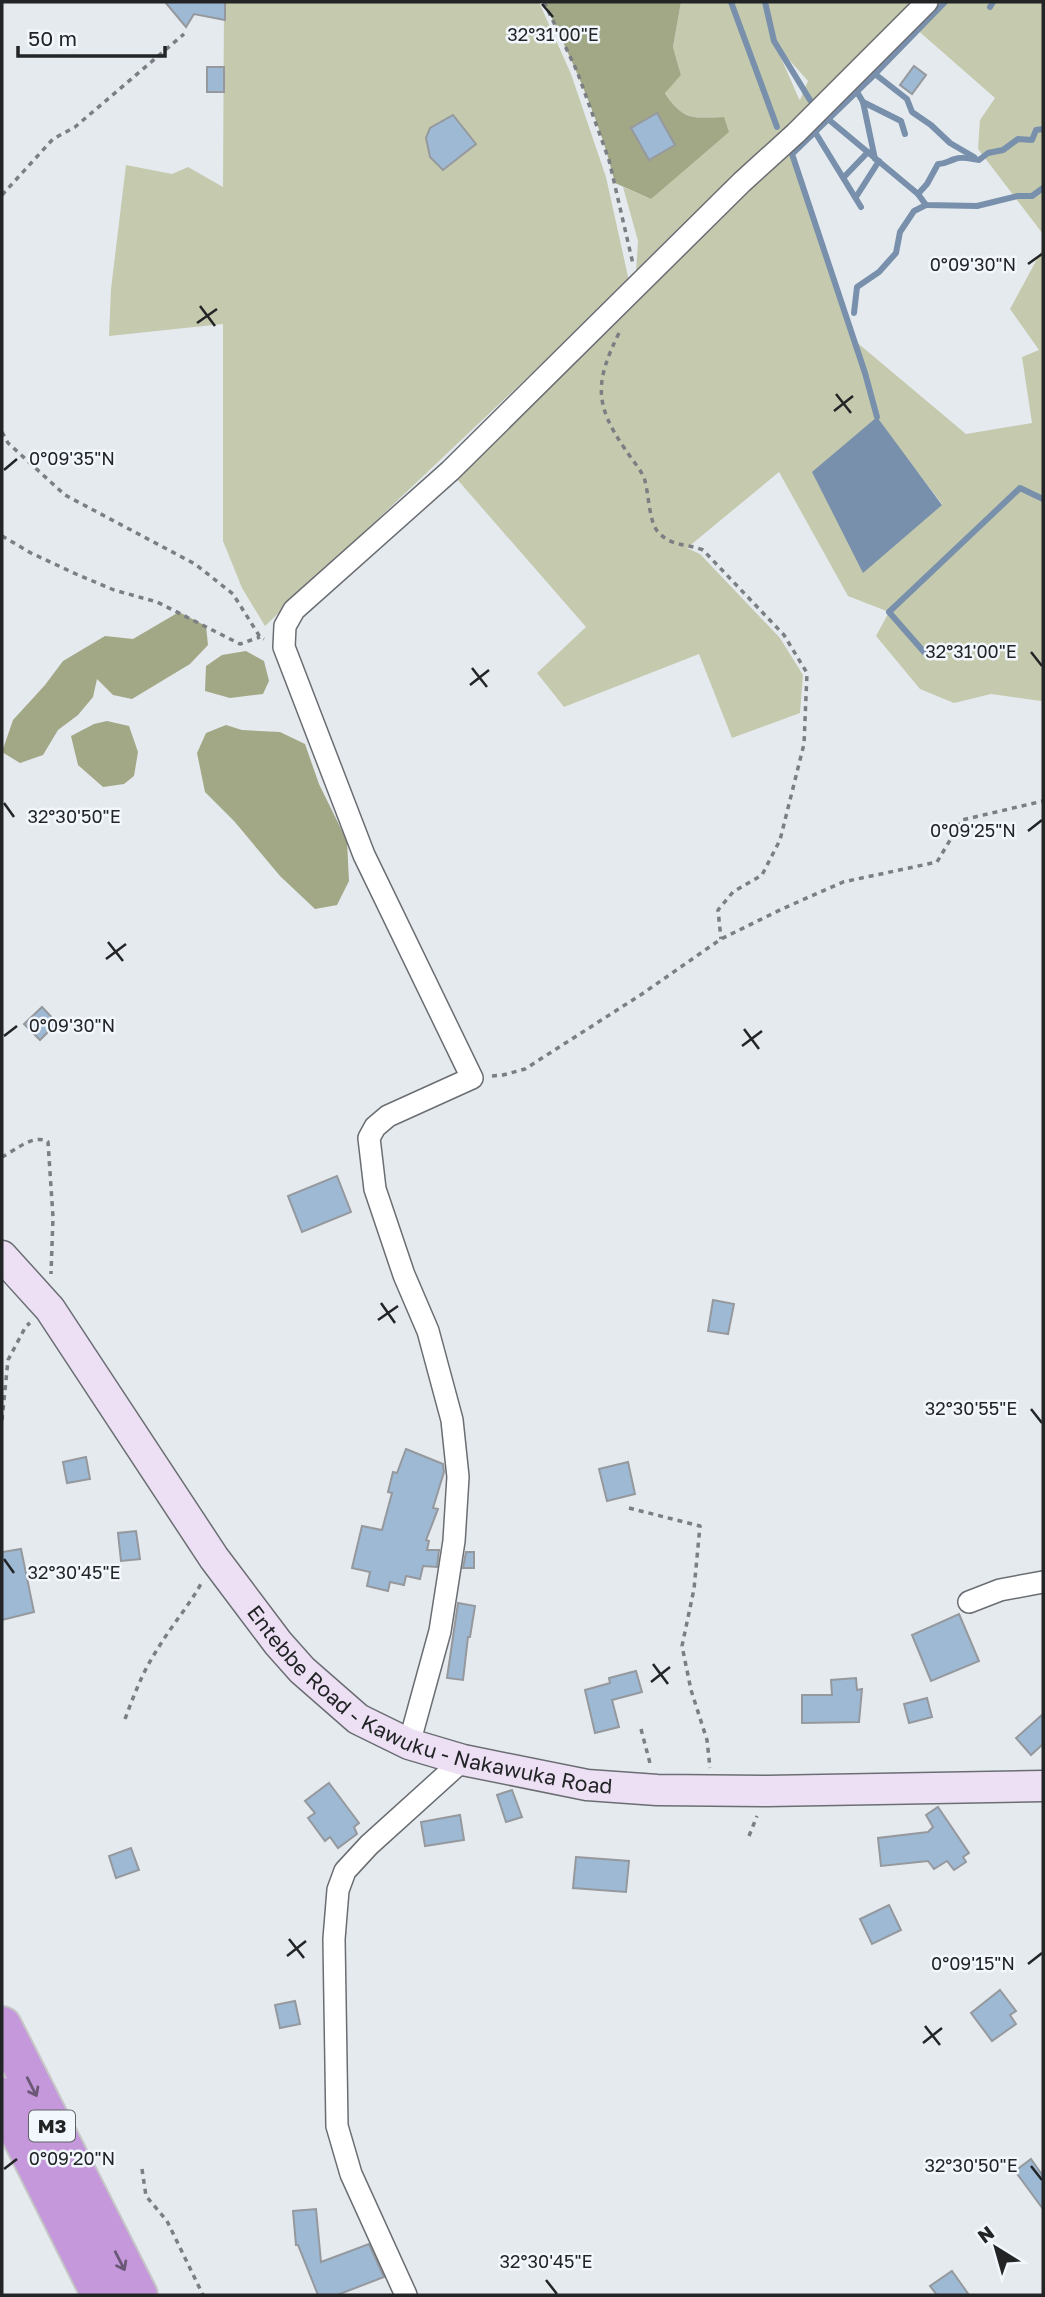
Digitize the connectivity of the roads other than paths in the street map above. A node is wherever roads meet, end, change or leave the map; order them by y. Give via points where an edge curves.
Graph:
1 (927, 2) edge
2 (2, 1256) edge
3 (1043, 1582) edge
4 (969, 1602) dead end
5 (410, 1744) junction
6 (463, 1760) junction
7 (1043, 1786) edge
8 (2, 2026) edge
9 (2, 2097) edge
10 (101, 2295) edge
11 (138, 2295) edge
12 (406, 2295) edge

1 - 5 street via 450,471 294,610 285,626 284,647 364,855 472,1078 388,1116 369,1138 375,1189 428,1331 452,1420 457,1477 454,1541 440,1631
2 - 5 main road, Entebbe Road - Kawuku - Nakawuka Road via 50,1309 214,1558 278,1643 358,1719
3 - 4 street
5 - 6 main road, Entebbe Road - Kawuku - Nakawuka Road
6 - 7 main road, Entebbe Road - Kawuku - Nakawuka Road via 587,1785 657,1790
6 - 12 street via 369,1844 345,1871 338,1890 334,1939 337,2126 351,2174
8 -> 11 highway, M3
9 - 10 highway, M3

